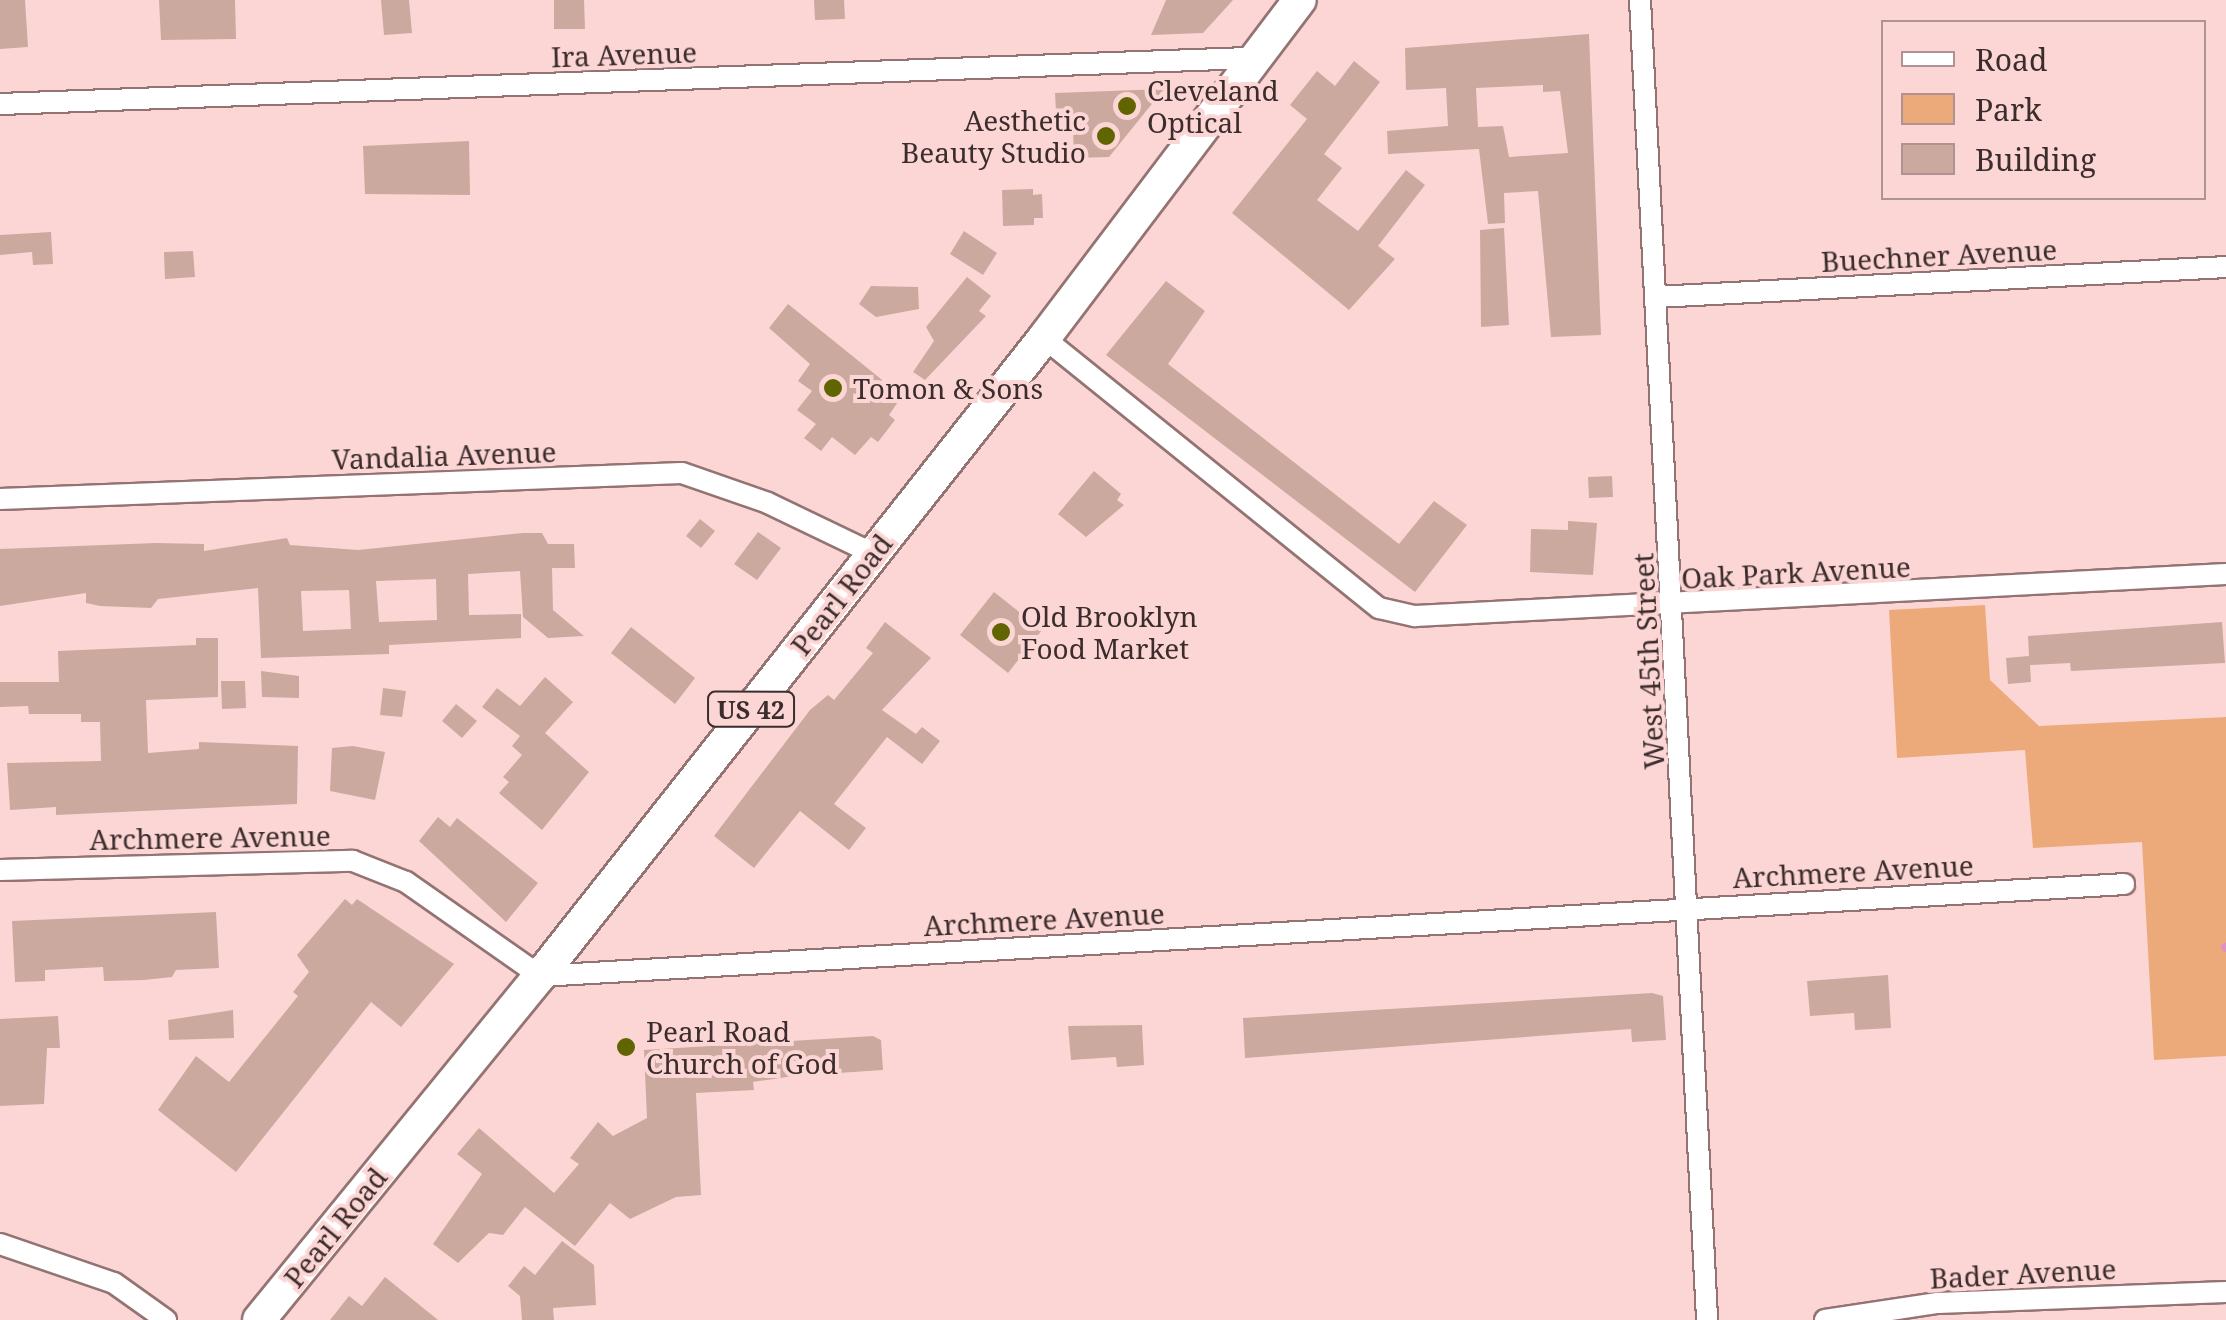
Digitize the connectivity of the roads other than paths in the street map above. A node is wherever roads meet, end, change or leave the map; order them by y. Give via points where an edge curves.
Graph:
1 (1300, 0) edge
2 (1640, 0) edge
3 (1251, 58) junction
4 (0, 104) edge
5 (2226, 267) edge
6 (1656, 297) junction
7 (1044, 338) junction
8 (0, 499) edge
9 (874, 554) junction
10 (2226, 574) edge
11 (1674, 607) junction
12 (0, 870) edge
13 (2124, 884) dead end
14 (1688, 908) junction
15 (540, 976) junction
16 (0, 1244) edge
17 (2226, 1292) edge
18 (1939, 1312) edge
19 (166, 1320) edge
20 (258, 1320) edge
21 (1707, 1320) edge
22 (1824, 1320) edge

1 - 3 main road, Pearl Road / US 42
2 - 6 street, West 45th Street
3 - 4 street, Ira Avenue
3 - 7 main road, Pearl Road / US 42
5 - 6 street, Buechner Avenue
6 - 11 street, West 45th Street
7 - 9 main road, Pearl Road / US 42
7 - 11 street, Oak Park Avenue via 1379,608 1415,616
8 - 9 street, Vandalia Avenue via 682,474 768,503
9 - 15 main road, Pearl Road / US 42
10 - 11 street, Oak Park Avenue
11 - 14 street, West 45th Street
12 - 15 street, Archmere Avenue via 353,861 406,882
13 - 14 street, Archmere Avenue
14 - 15 street, Archmere Avenue
14 - 21 street, West 45th Street
15 - 20 main road, Pearl Road / US 42
16 - 19 street via 114,1283
17 - 18 street, Bader Avenue
18 - 22 street, Bader Avenue

